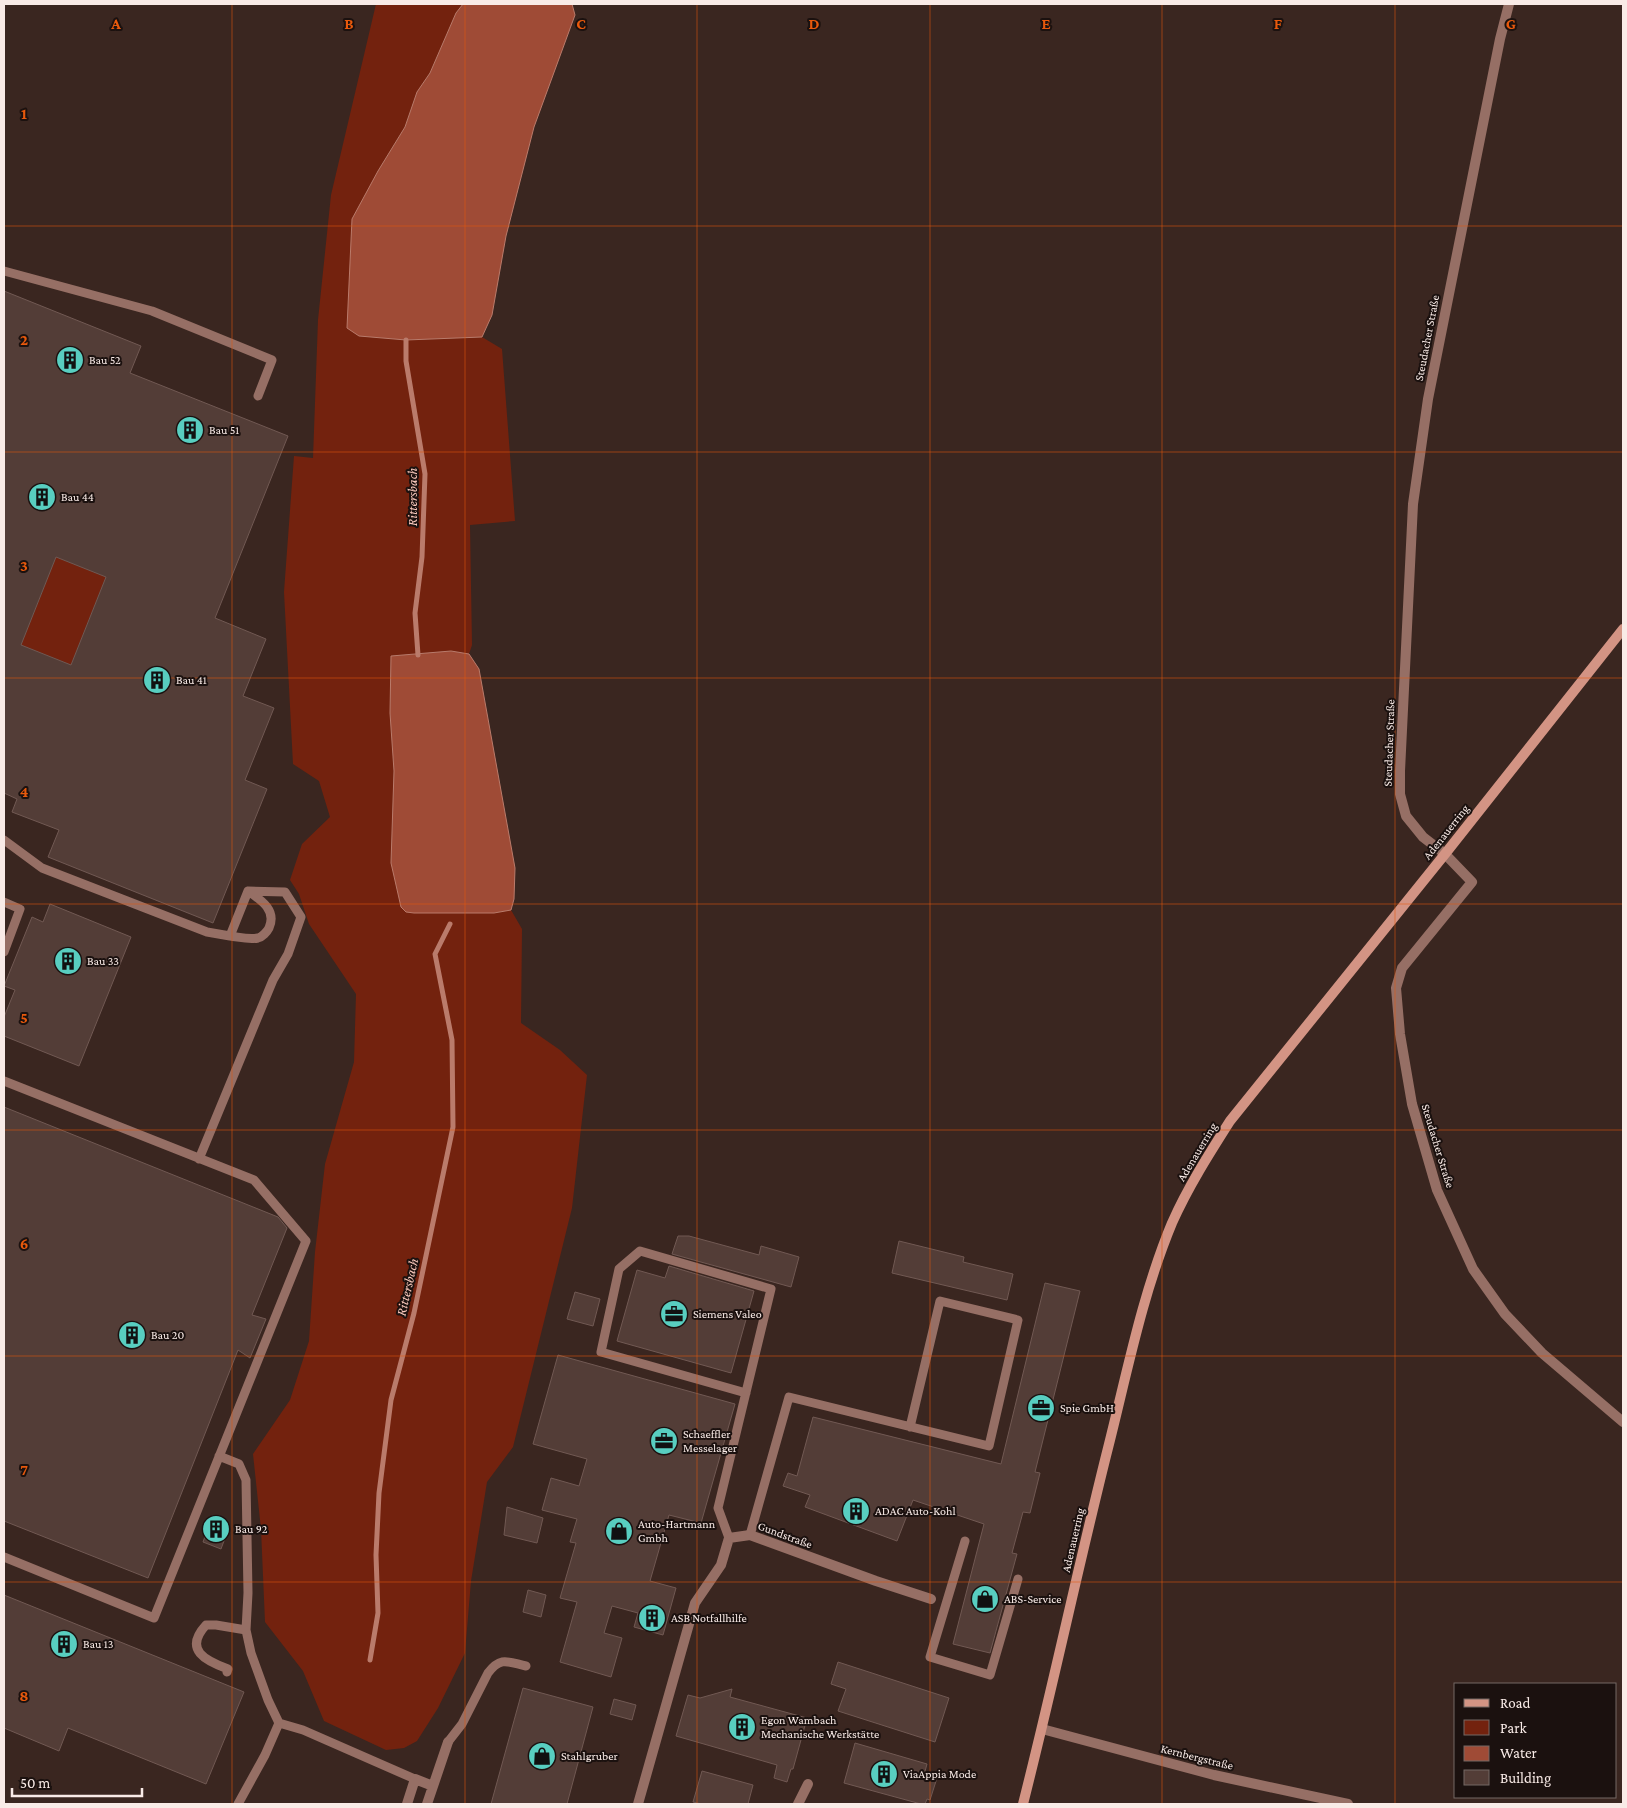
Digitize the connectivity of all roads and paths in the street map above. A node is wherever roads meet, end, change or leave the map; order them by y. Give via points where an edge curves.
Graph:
1 (1509, 4) edge
2 (4, 271) edge
3 (258, 396) dead end
4 (1623, 629) edge
5 (4, 840) edge
6 (1445, 854) junction
7 (248, 891) junction
8 (4, 902) edge
9 (4, 924) edge
10 (13, 928) junction
11 (230, 936) junction
12 (4, 952) edge
13 (4, 1081) edge
14 (199, 1158) junction
15 (746, 1393) junction
16 (1623, 1422) edge
17 (910, 1427) junction
18 (219, 1456) junction
19 (750, 1535) junction
20 (729, 1538) junction
21 (965, 1541) dead end
22 (4, 1558) edge
23 (1018, 1579) dead end
24 (930, 1599) joint
25 (946, 1604) junction
26 (246, 1630) junction
27 (526, 1666) dead end
28 (227, 1672) dead end
29 (279, 1723) junction
30 (1042, 1729) junction
31 (448, 1742) joint
32 (415, 1779) junction
33 (808, 1784) dead end
34 (433, 1786) junction
35 (238, 1804) edge
36 (406, 1804) edge
37 (427, 1804) edge
38 (638, 1804) edge
39 (798, 1804) edge
40 (1023, 1804) edge
41 (1348, 1804) edge

1 - 6 street, Steudacher Straße via 1428,399 1413,504 1400,794 1406,816
2 - 3 lane via 152,311 272,360
4 - 6 main road, Adenauerring
5 - 11 lane via 42,868 207,932
6 - 16 street, Steudacher Straße via 1472,882 1402,968 1396,988 1412,1104 1437,1190 1473,1269 1505,1314 1542,1353
6 - 30 main road, Adenauerring via 1230,1121 1173,1222 1145,1299
7 - 11 lane
7 - 11 lane via 270,910 272,920 268,931 258,938
7 - 14 lane via 285,892 301,917
8 - 10 lane via 20,909
9 - 10 lane
10 - 12 lane
13 - 14 lane
14 - 18 lane via 254,1180 306,1241
15 - 15 lane via 601,1352 620,1269 640,1252 771,1289
15 - 20 lane via 718,1508
17 - 17 lane via 989,1446 1018,1320 940,1300
17 - 19 lane via 789,1396
18 - 22 lane via 154,1618
18 - 26 lane via 239,1464 246,1480
19 - 20 street, Gundstraße
19 - 24 street, Gundstraße
20 - 38 street via 721,1565 695,1603
21 - 25 lane
23 - 25 lane via 990,1675 930,1657
24 - 25 lane
26 - 28 lane via 206,1626 196,1640 201,1656 228,1669
26 - 29 lane via 254,1661
27 - 31 lane via 498,1662 488,1673 462,1724
29 - 32 lane via 303,1730
29 - 35 lane
30 - 40 main road, Adenauerring
30 - 41 street, Kernbergstraße via 1214,1775
31 - 34 street
32 - 34 street
32 - 36 street
33 - 39 street
34 - 37 street

